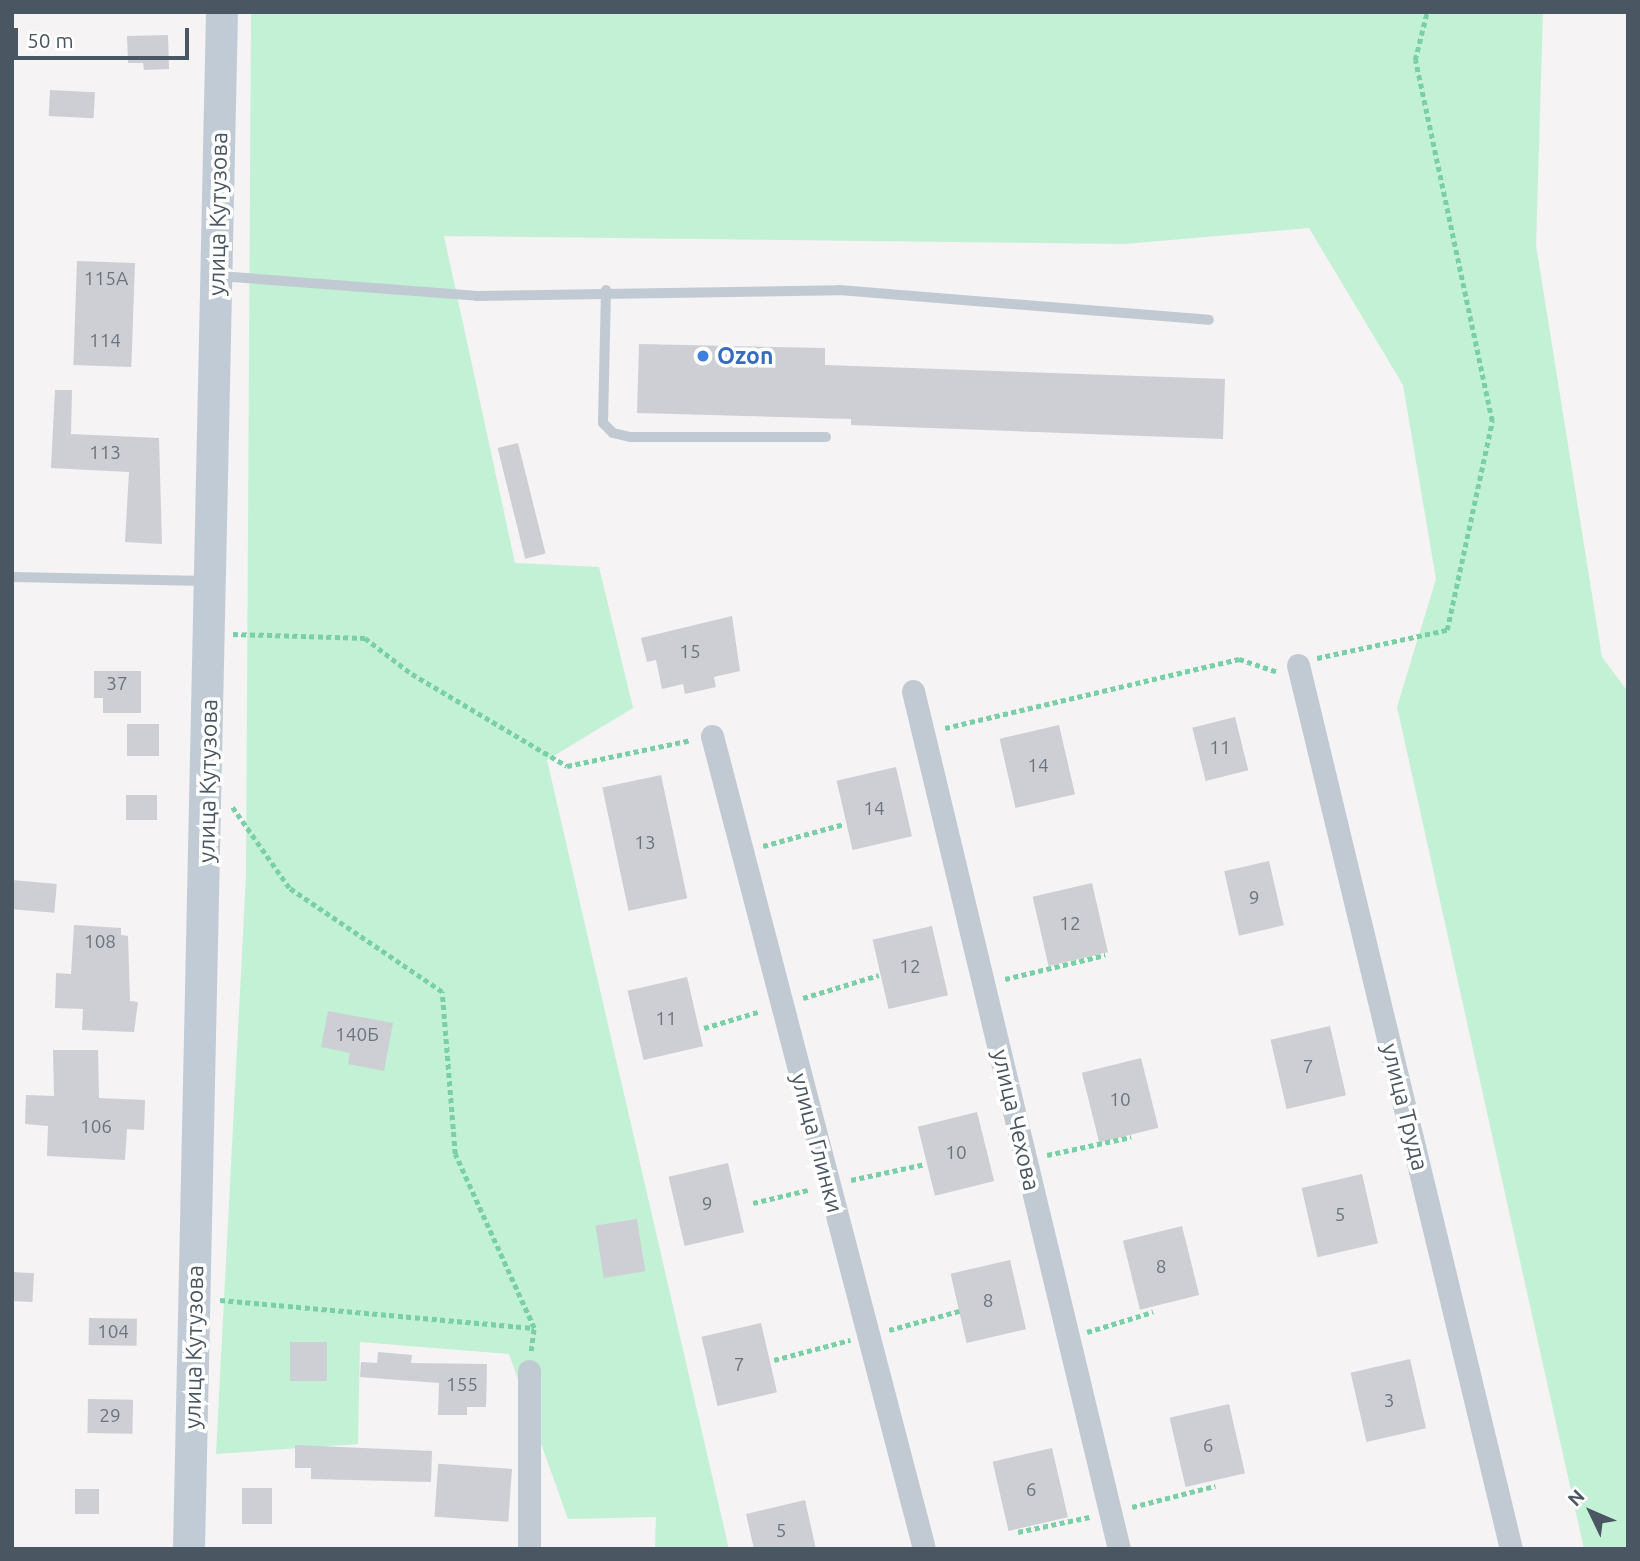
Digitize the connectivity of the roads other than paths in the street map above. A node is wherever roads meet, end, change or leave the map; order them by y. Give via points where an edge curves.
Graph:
1 (222, 12) edge
2 (216, 276) junction
3 (606, 290) junction
4 (1209, 320) dead end
5 (826, 437) dead end
6 (12, 577) edge
7 (213, 581) junction
8 (1298, 665) road end
9 (913, 691) dead end
10 (712, 736) road end
11 (529, 1371) dead end
12 (189, 1549) edge
13 (529, 1549) edge
14 (924, 1549) edge
15 (1119, 1549) edge
16 (1511, 1549) edge

1 - 2 main road, улица Кутузова
2 - 3 lane via 477,296
2 - 7 main road, улица Кутузова
3 - 4 lane via 839,290
3 - 5 lane via 603,423 613,433 630,437
6 - 7 lane
7 - 12 main road, улица Кутузова
8 - 16 street, улица Труда
9 - 15 street, улица Чехова
10 - 14 street, улица Глинки
11 - 13 street

